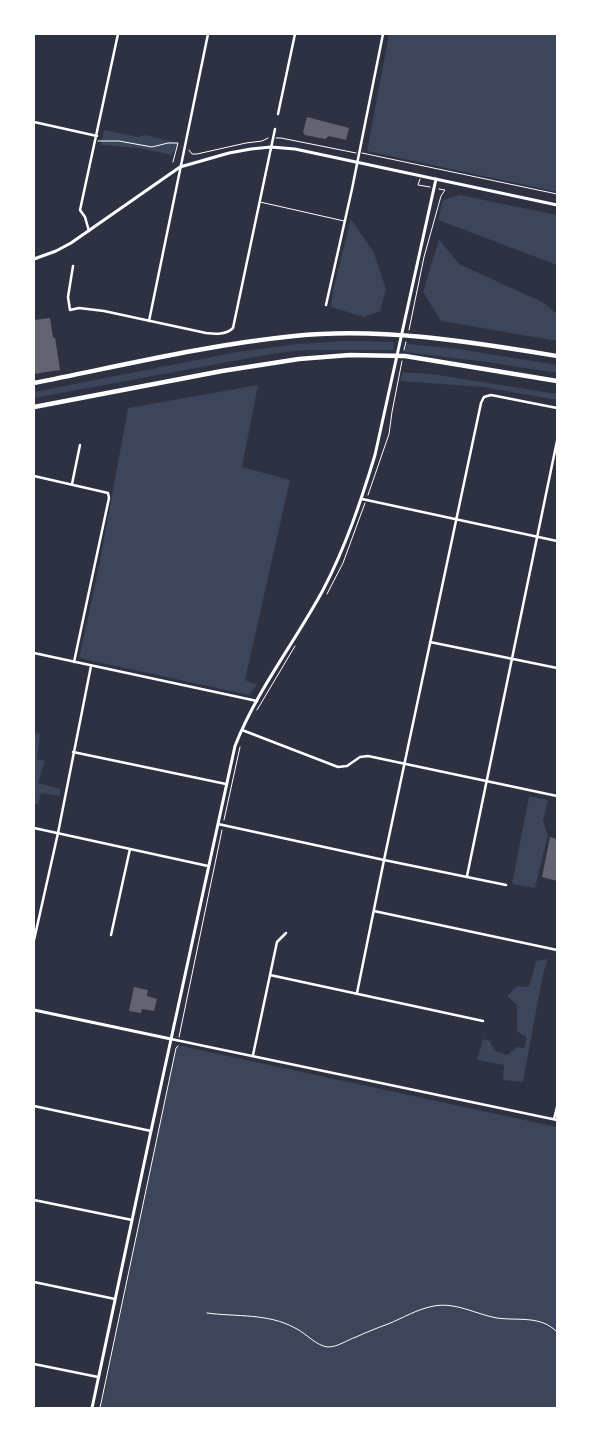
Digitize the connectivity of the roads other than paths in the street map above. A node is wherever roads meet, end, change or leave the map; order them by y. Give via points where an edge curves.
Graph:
1 (118, 34) edge
2 (208, 34) edge
3 (295, 34) edge
4 (383, 34) edge
5 (278, 114) dead end
6 (34, 122) edge
7 (275, 129) dead end
8 (97, 136) junction
9 (271, 147) junction
10 (357, 162) junction
11 (180, 167) junction
12 (436, 179) junction
13 (260, 202) junction
14 (557, 205) edge
15 (345, 221) junction
16 (89, 231) junction
17 (34, 258) edge
18 (73, 266) dead end
19 (326, 305) dead end
20 (149, 320) junction
21 (557, 356) edge
22 (557, 381) edge
23 (34, 383) edge
24 (34, 407) edge
25 (557, 408) edge
26 (557, 441) edge
27 (80, 445) dead end
28 (34, 476) edge
29 (72, 484) junction
30 (362, 499) junction
31 (455, 519) junction
32 (537, 537) junction
33 (557, 541) edge
34 (430, 642) junction
35 (34, 653) edge
36 (512, 658) junction
37 (74, 662) junction
38 (91, 666) junction
39 (557, 668) edge
40 (257, 701) junction
41 (242, 730) junction
42 (73, 752) junction
43 (404, 764) junction
44 (487, 780) junction
45 (226, 784) junction
46 (557, 796) edge
47 (218, 824) junction
48 (34, 828) edge
49 (58, 833) junction
50 (130, 849) junction
51 (384, 860) junction
52 (208, 866) junction
53 (467, 876) junction
54 (506, 885) dead end
55 (374, 911) junction
56 (36, 923) edge
57 (286, 933) dead end
58 (111, 935) dead end
59 (34, 940) edge
60 (557, 950) edge
61 (270, 975) junction
62 (357, 993) junction
63 (34, 1010) edge
64 (483, 1021) dead end
65 (171, 1039) junction
66 (253, 1055) junction
67 (34, 1106) edge
68 (557, 1107) edge
69 (556, 1119) edge
70 (151, 1131) junction
71 (34, 1200) edge
72 (132, 1220) junction
73 (34, 1282) edge
74 (115, 1298) junction
75 (34, 1364) edge
76 (99, 1378) junction
77 (92, 1408) edge

1 - 8 street
2 - 11 street
3 - 5 street
4 - 10 street
6 - 8 street
7 - 9 street
8 - 16 street via 80,210
9 - 10 street
9 - 11 street via 229,153
9 - 13 street
10 - 12 street
10 - 15 street
11 - 16 street
11 - 20 street
12 - 14 street
12 - 30 street via 376,455
13 - 15 lane
13 - 20 street via 233,328 226,332 206,333
15 - 19 street
16 - 17 street via 56,251
18 - 20 street via 68,297 70,310 86,309
21 - 23 highway via 414,336 296,336 213,347
22 - 24 highway via 405,356 350,355 222,371
25 - 31 street via 491,395 484,397
26 - 32 street
27 - 29 street
28 - 29 street
29 - 37 street via 108,493 109,498
30 - 31 street
30 - 40 street via 322,591
31 - 32 street
31 - 34 street
32 - 33 street
32 - 36 street
34 - 36 street
34 - 43 street
35 - 37 street
36 - 39 street
36 - 44 street
37 - 38 street
38 - 40 street
38 - 42 street
40 - 41 street
41 - 43 street via 338,767 368,756
41 - 45 street
42 - 45 street
42 - 49 street
43 - 44 street
43 - 51 street
44 - 46 street
44 - 53 street
45 - 47 street
47 - 51 street
47 - 52 street
48 - 49 street
49 - 50 street
49 - 56 street
50 - 52 street
50 - 58 street
51 - 53 street
51 - 55 street
52 - 65 street
53 - 54 street
55 - 60 street
55 - 62 street
56 - 59 street
57 - 61 street via 277,942
61 - 62 street
61 - 66 street
62 - 64 street
63 - 65 street
65 - 66 street
65 - 70 street
66 - 69 street
67 - 70 street
68 - 69 street
70 - 72 street
71 - 72 street
72 - 74 street
73 - 74 street
74 - 76 street
75 - 76 street
76 - 77 street

